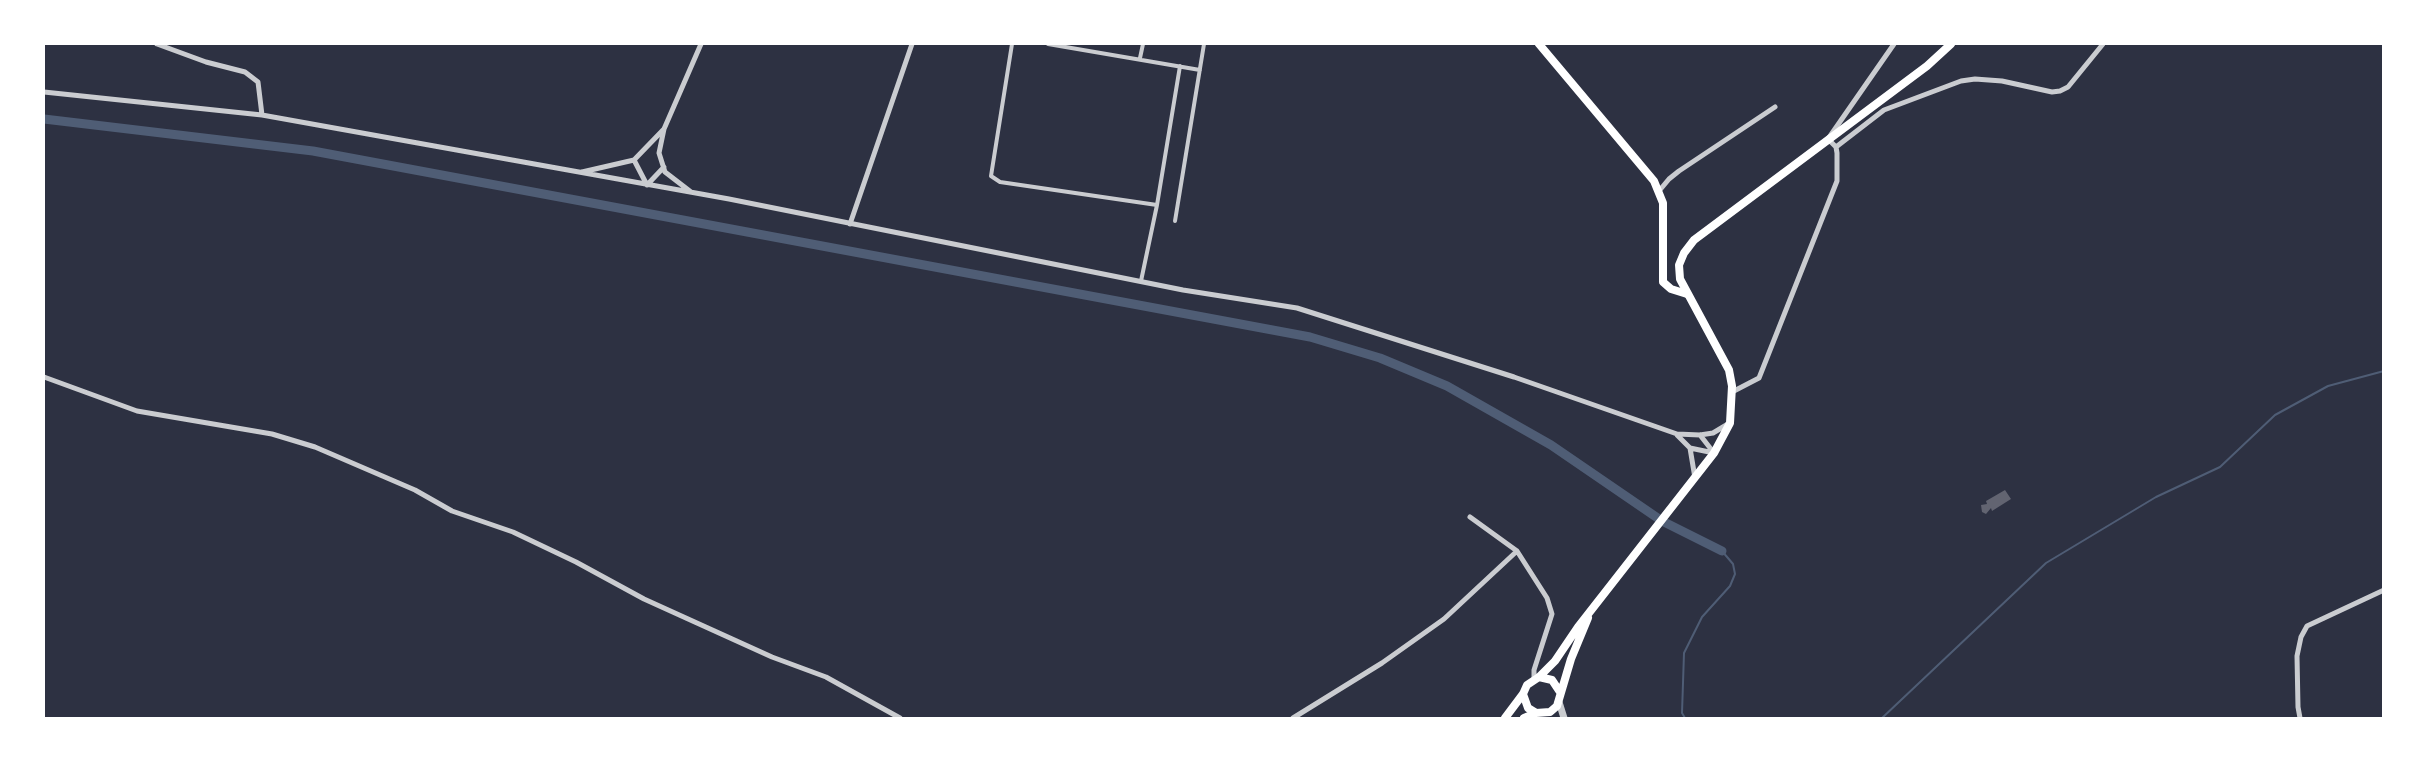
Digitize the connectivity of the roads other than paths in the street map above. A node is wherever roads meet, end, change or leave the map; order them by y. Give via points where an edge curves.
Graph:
1 (157, 44) edge
2 (701, 44) edge
3 (912, 44) edge
4 (1012, 44) edge
5 (1048, 44) edge
6 (1143, 44) edge
7 (1204, 44) edge
8 (1539, 44) edge
9 (1894, 44) edge
10 (1951, 44) edge
11 (2103, 44) edge
12 (1140, 58) junction
13 (1180, 66) junction
14 (1200, 70) junction
15 (44, 92) edge
16 (1775, 107) dead end
17 (262, 115) junction
18 (664, 129) junction
19 (1828, 139) junction
20 (1836, 147) junction
21 (634, 160) junction
22 (664, 167) junction
23 (580, 172) junction
24 (647, 185) junction
25 (1659, 191) junction
26 (692, 193) junction
27 (1157, 205) junction
28 (1175, 221) dead end
29 (850, 224) junction
30 (1141, 281) junction
31 (1686, 294) junction
32 (44, 377) edge
33 (1732, 392) junction
34 (1730, 423) junction
35 (1677, 434) junction
36 (1700, 435) junction
37 (1690, 448) junction
38 (1714, 453) junction
39 (1695, 478) junction
40 (1470, 517) dead end
41 (1517, 551) junction
42 (2384, 590) edge
43 (1589, 614) junction
44 (1536, 678) junction
45 (1523, 694) junction
46 (1560, 697) junction
47 (1540, 715) edge
48 (900, 718) edge
49 (1293, 718) edge
50 (1505, 718) edge
51 (1524, 718) edge
52 (1564, 718) edge
53 (2301, 718) edge

1 - 17 street via 245,72 258,82
2 - 18 street
3 - 29 street
4 - 27 street via 991,176 1000,182
5 - 12 street
6 - 12 street
7 - 14 street
8 - 25 main road
9 - 19 street
10 - 19 main road
11 - 20 street via 2068,87 2060,91 2002,81 1961,81 1884,110
12 - 13 street
13 - 14 street
13 - 27 street
14 - 28 street
15 - 17 street
16 - 25 street via 1678,171
17 - 23 street
18 - 21 street
18 - 22 street via 659,153
19 - 20 street
19 - 31 main road via 1694,240 1679,265
20 - 33 street via 1837,181 1759,378
21 - 23 street
21 - 24 street
22 - 24 street
22 - 26 street
23 - 24 street
24 - 26 street
25 - 31 main road via 1663,203 1663,282
26 - 29 street
27 - 30 street
29 - 30 street
30 - 35 street via 1298,308
31 - 33 main road via 1729,370
32 - 48 street via 137,411 272,434 315,447 416,490 452,511 513,532 644,599 826,677
33 - 34 main road
34 - 36 street
34 - 38 main road
35 - 36 street
35 - 37 street
36 - 38 street
37 - 38 street
37 - 39 street
38 - 39 main road
39 - 43 main road
40 - 41 street
41 - 44 street via 1547,598 1552,614 1534,670
41 - 49 street via 1444,619
42 - 53 street via 2307,626 2297,656
43 - 44 main road via 1555,661
43 - 46 main road
44 - 45 main road
44 - 46 main road via 1552,680
45 - 47 main road via 1528,708
45 - 50 main road
46 - 47 main road via 1554,710
46 - 52 street
47 - 51 main road

